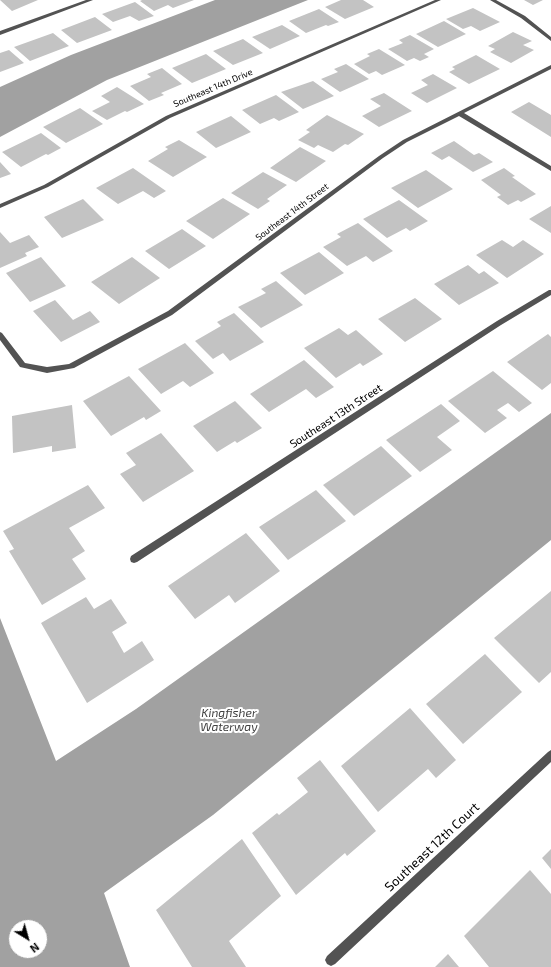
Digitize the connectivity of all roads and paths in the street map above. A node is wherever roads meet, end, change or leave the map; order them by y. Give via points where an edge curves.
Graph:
1 (91, 0) edge
2 (439, 0) edge
3 (492, 0) edge
4 (0, 33) edge
5 (551, 39) edge
6 (551, 67) edge
7 (459, 113) junction
8 (551, 169) edge
9 (0, 206) edge
10 (551, 292) edge
11 (0, 335) edge
12 (134, 559) dead end
13 (551, 755) edge
14 (331, 960) dead end

1 - 4 street
2 - 9 street, Southeast 14th Drive via 168,117 46,186
3 - 5 street via 523,17
6 - 7 street, Southeast 14th Street
7 - 8 street
7 - 11 street, Southeast 14th Street via 405,141 381,157 170,313 71,366 47,370 23,365
10 - 12 street, Southeast 13th Street
13 - 14 street, Southeast 12th Court

